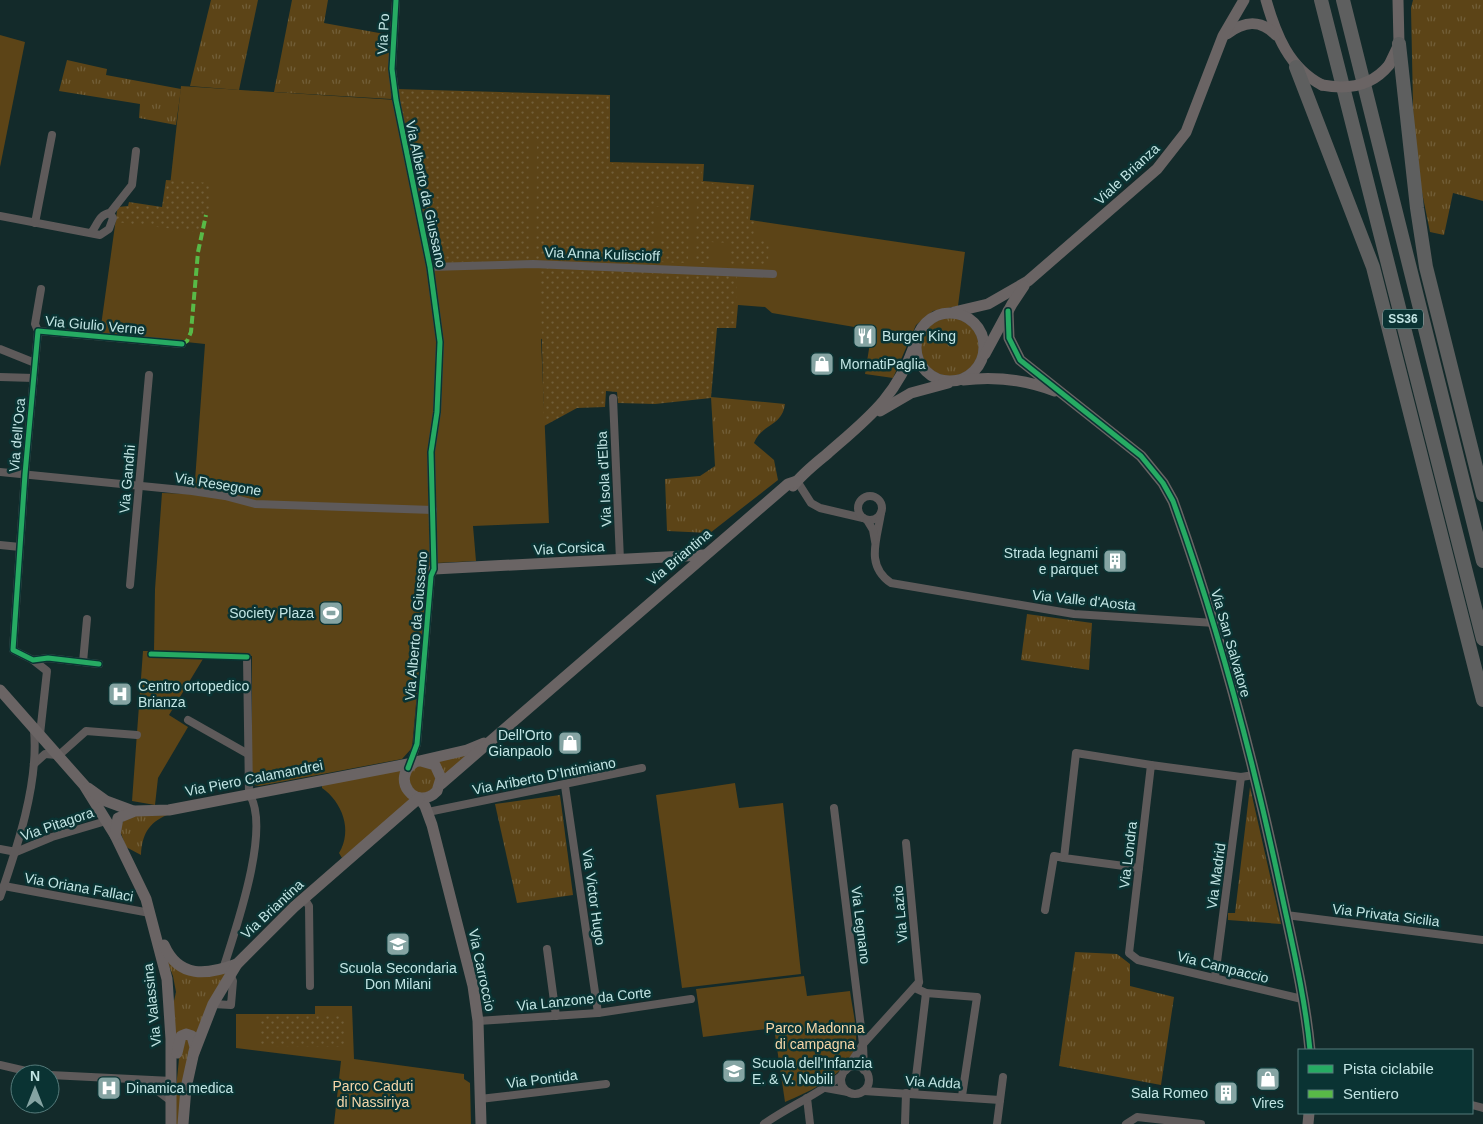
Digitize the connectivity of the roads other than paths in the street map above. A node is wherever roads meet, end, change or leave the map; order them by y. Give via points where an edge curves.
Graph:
1 (396, 0) edge
2 (1244, 0) edge
3 (1266, 0) edge
4 (1321, 0) edge
5 (1343, 0) edge
6 (1399, 2) edge
7 (1223, 36) junction
8 (1280, 39) junction
9 (1399, 44) junction
10 (1296, 67) junction
11 (396, 100) joint
12 (52, 135) dead end
13 (136, 151) dead end
14 (110, 213) junction
15 (0, 216) edge
16 (35, 223) junction
17 (91, 233) junction
18 (430, 267) junction
19 (773, 274) dead end
20 (1028, 281) junction
21 (40, 289) dead end
22 (1008, 311) junction
23 (954, 312) junction
24 (980, 330) junction
25 (38, 331) junction
26 (993, 339) junction
27 (182, 344) dead end
28 (915, 344) junction
29 (0, 349) edge
30 (983, 358) junction
31 (1020, 360) junction
32 (35, 363) junction
33 (149, 375) dead end
34 (0, 377) edge
35 (34, 378) junction
36 (955, 381) junction
37 (1061, 393) junction
38 (612, 398) dead end
39 (866, 420) junction
40 (0, 472) edge
41 (25, 474) junction
42 (797, 481) junction
43 (139, 485) junction
44 (1483, 495) edge
45 (858, 503) junction
46 (433, 510) junction
47 (838, 512) junction
48 (881, 513) junction
49 (864, 519) junction
50 (0, 545) edge
51 (876, 545) junction
52 (20, 547) junction
53 (704, 555) junction
54 (620, 560) junction
55 (1483, 561) edge
56 (434, 569) junction
57 (130, 585) dead end
58 (87, 619) dead end
59 (1215, 623) junction
60 (1483, 639) edge
61 (247, 657) dead end
62 (33, 660) junction
63 (586, 660) junction
64 (83, 662) junction
65 (99, 664) dead end
66 (0, 690) edge
67 (1483, 700) edge
68 (188, 720) dead end
69 (37, 731) junction
70 (137, 735) dead end
71 (496, 736) junction
72 (248, 754) junction
73 (58, 756) junction
74 (34, 764) junction
75 (413, 764) junction
76 (1151, 765) junction
77 (642, 768) dead end
78 (1254, 776) junction
79 (1241, 777) junction
80 (84, 785) junction
81 (565, 786) junction
82 (249, 794) junction
83 (419, 798) junction
84 (434, 801) junction
85 (834, 808) dead end
86 (135, 811) junction
87 (404, 814) junction
88 (106, 821) junction
89 (115, 835) junction
90 (906, 843) dead end
91 (0, 849) edge
92 (16, 852) junction
93 (1064, 858) junction
94 (1139, 868) junction
95 (4, 886) junction
96 (0, 897) edge
97 (146, 899) junction
98 (307, 902) junction
99 (1045, 910) dead end
100 (150, 913) junction
101 (1286, 915) junction
102 (1483, 940) edge
103 (547, 950) dead end
104 (1138, 960) joint
105 (237, 964) joint
106 (227, 972) junction
107 (1215, 977) junction
108 (919, 982) junction
109 (310, 986) dead end
110 (926, 993) junction
111 (692, 999) dead end
112 (1302, 999) junction
113 (214, 1004) junction
114 (598, 1013) junction
115 (556, 1016) junction
116 (478, 1021) junction
117 (863, 1044) junction
118 (1310, 1049) edge
119 (194, 1053) junction
120 (864, 1070) junction
121 (844, 1072) junction
122 (60, 1076) edge
123 (1003, 1077) dead end
124 (145, 1081) junction
125 (172, 1081) junction
126 (606, 1084) dead end
127 (826, 1088) junction
128 (864, 1091) junction
129 (848, 1092) junction
130 (910, 1093) junction
131 (962, 1096) junction
132 (807, 1098) junction
133 (480, 1099) junction
134 (1000, 1100) junction
135 (172, 1101) junction
136 (171, 1124) edge
137 (183, 1124) edge
138 (481, 1124) edge
139 (764, 1124) edge
140 (810, 1124) edge
141 (905, 1124) edge
142 (997, 1124) edge
143 (1126, 1124) edge
144 (1201, 1124) edge

1 - 11 street, Via Po via 392,68
2 - 7 main road, Viale Brianza
3 - 8 main road
4 - 60 highway, SS36
5 - 55 highway, SS36
6 - 9 main road
7 - 8 main road via 1242,24 1254,23 1266,26
7 - 20 main road, Viale Brianza via 1192,121 1180,142 1157,169
8 - 10 main road
9 - 10 main road, bridge via 1378,76 1362,84 1322,85
9 - 44 highway via 1415,198 1426,267
10 - 67 highway via 1373,267
11 - 18 street, Via Alberto da Giussano
12 - 16 street
13 - 14 street via 132,185
14 - 17 street via 99,219
14 - 17 street via 113,218 104,233
15 - 16 street
16 - 17 street
18 - 19 street, Via Anna Kuliscioff via 533,264
18 - 46 street, Via Alberto da Giussano via 440,359 431,452
20 - 22 main road
20 - 23 main road via 988,304
21 - 25 street, Via Giulio Verne via 35,324
22 - 26 main road
22 - 31 main road, Via San Salvatore via 1009,338
23 - 24 main road via 969,318
23 - 28 main road via 936,315 926,321
24 - 26 main road, Via San Salvatore
24 - 30 main road via 985,346
25 - 27 street, Via Giulio Verne
25 - 32 street, Via Giulio Verne
26 - 30 main road
26 - 31 main road, Via San Salvatore
28 - 36 main road via 917,356 928,374 939,380
28 - 39 main road, Via Briantina via 899,382
29 - 32 street
30 - 36 main road via 977,369
31 - 37 main road, Via San Salvatore
32 - 35 street, Via dell'Oca
33 - 43 street, Via Gandhi
34 - 35 street
35 - 41 street, Via dell'Oca
36 - 37 main road, Via San Salvatore via 983,378 1020,380
36 - 39 main road, Via Briantina via 911,393
37 - 59 main road, Via San Salvatore via 1135,451 1164,483
38 - 54 street, Via Isola d'Elba
39 - 42 main road, Via Briantina
40 - 41 street, Via Resegone
41 - 43 street, Via Resegone
41 - 52 street, Via dell'Oca
42 - 47 street via 811,503
42 - 53 main road, Via Briantina via 788,484
42 - 63 main road, Via Briantina via 621,636
43 - 46 street, Via Resegone via 225,496 255,504
43 - 57 street, Via Gandhi
45 - 47 street
45 - 48 street via 866,496 874,496 882,504
45 - 49 street via 858,511
46 - 56 street, Via Alberto da Giussano
47 - 49 street
48 - 49 street via 875,519
48 - 51 street
49 - 51 street via 873,530
50 - 52 street
51 - 59 street, Via Valle d'Aosta via 875,566 880,576 891,583 1074,614
52 - 62 street, Via dell'Oca via 14,650
53 - 54 main road, Via Corsica
53 - 63 main road, Via Briantina
54 - 56 main road, Via Corsica
56 - 75 street, Via Alberto da Giussano
58 - 64 street
59 - 78 main road, Via San Salvatore
61 - 72 street
62 - 64 street via 48,658
62 - 69 street, Via dell'Oca via 47,671
63 - 71 main road, Via Briantina
64 - 65 street
66 - 69 main road, Via Valassina
68 - 72 street
69 - 73 main road, Via Valassina
69 - 74 street, Via dell'Oca
70 - 73 street via 86,731
71 - 75 main road, Via Briantina via 467,750
71 - 84 main road, Via Briantina
72 - 82 street
73 - 74 street via 46,754
73 - 80 main road, Via Valassina
74 - 92 street, Via dell'Oca
75 - 82 main road, Via Piero Calamandrei
75 - 83 main road via 404,777 405,787
75 - 84 main road via 428,762 441,774
76 - 79 street
76 - 93 street via 1076,753
76 - 94 street, Via Londra
77 - 81 street, Via Ariberto D'Intimiano
78 - 79 street
78 - 101 main road, Via San Salvatore
79 - 107 street, Via Madrid
80 - 86 main road, Via Valassina via 106,801
80 - 88 main road, Via Valassina
81 - 84 street, Via Ariberto D'Intimiano via 450,807
81 - 114 street, Via Victor Hugo
82 - 86 main road, Via Piero Calamandrei via 169,810
82 - 106 street via 255,802 252,866
83 - 84 main road
83 - 87 main road, Via Briantina
84 - 87 main road
84 - 116 main road, Via Carroccio via 432,825 473,986
85 - 117 street, Via Legnano
86 - 89 main road via 118,818
87 - 98 main road, Via Briantina
88 - 89 main road, Via Valassina
88 - 92 street, Via Pitagora
89 - 97 main road, Via Valassina
90 - 108 street, Via Lazio
91 - 92 street
92 - 95 street, Via dell'Oca
93 - 94 street
93 - 99 street via 1054,856
94 - 104 street, Via Londra via 1129,943 1129,953
95 - 96 street, Via dell'Oca
95 - 100 street, Via Oriana Fallaci
97 - 100 main road, Via Valassina
97 - 106 main road, Via Valassina via 172,960 197,972
98 - 105 main road, Via Briantina
98 - 109 street
100 - 125 main road, Via Valassina via 167,979
101 - 102 street, Via Privata Sicilia
101 - 112 main road, Via San Salvatore
103 - 115 street
104 - 107 street, Via Campaccio
105 - 106 main road, Via Valassina
106 - 113 main road
106 - 113 street via 233,981 231,1006
107 - 112 street, Via Campaccio
108 - 110 street via 918,991
108 - 117 street
110 - 130 street
110 - 131 street via 977,997
111 - 114 street, Via Lanzone da Corte
112 - 118 main road, Via San Salvatore
113 - 119 main road
114 - 115 street, Via Lanzone da Corte
115 - 116 street, Via Lanzone da Corte
116 - 133 main road, Via Carroccio
117 - 120 street
117 - 121 street
119 - 125 main road via 192,1036 180,1036
119 - 137 main road via 186,1088
120 - 121 street via 855,1066
120 - 128 street via 868,1078
121 - 127 street
121 - 129 street via 842,1085
122 - 124 street
123 - 134 street
124 - 125 street
124 - 135 street
125 - 135 main road
126 - 133 street, Via Pontida
127 - 129 street
127 - 132 street
128 - 129 street
128 - 130 street, Via Adda
130 - 131 street, Via Adda
130 - 141 street
131 - 134 street, Via Adda
132 - 139 street
132 - 140 street
133 - 138 main road, Via Carroccio
134 - 142 street
135 - 136 main road
143 - 144 street via 1137,1117

